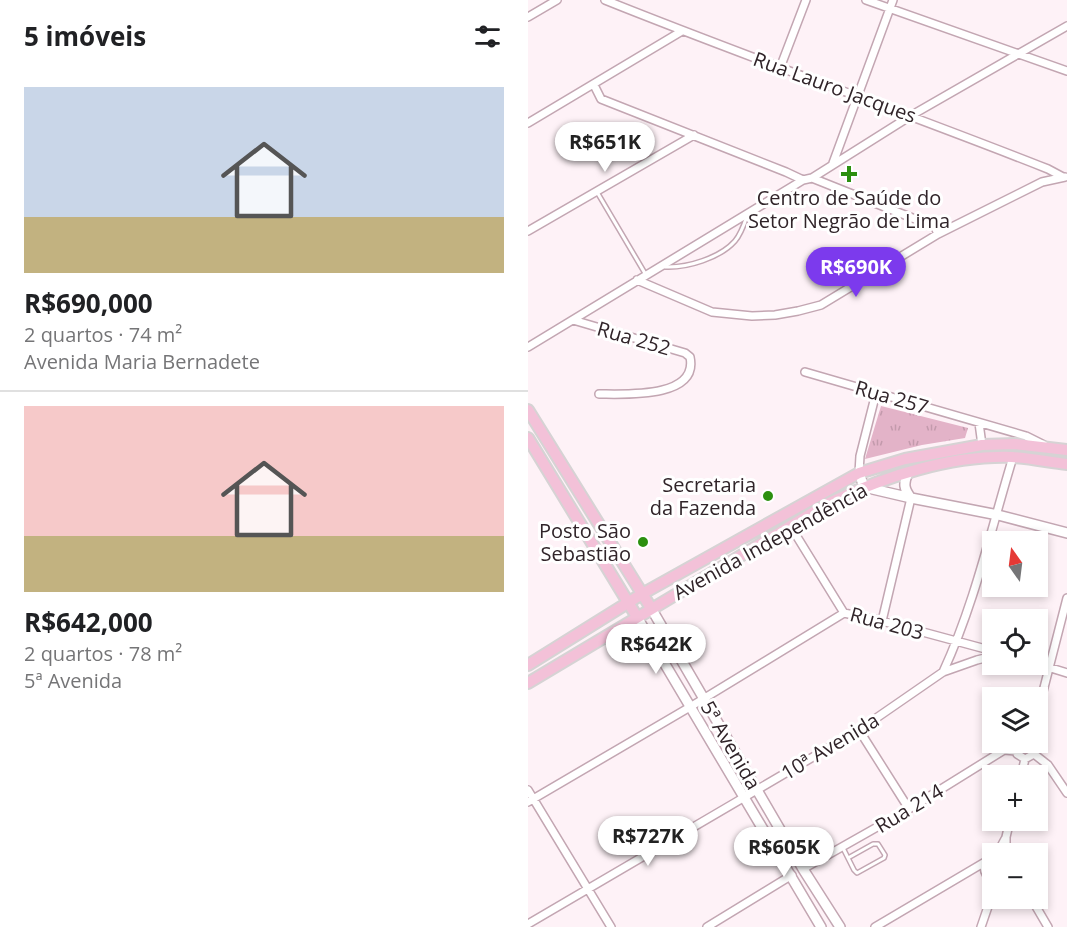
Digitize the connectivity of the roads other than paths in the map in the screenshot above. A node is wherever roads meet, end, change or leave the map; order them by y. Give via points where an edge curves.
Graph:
1 (557, 0) edge
2 (605, 0) edge
3 (806, 0) edge
4 (866, 0) edge
5 (893, 0) edge
6 (890, 8) junction
7 (528, 17) edge
8 (1067, 26) edge
9 (682, 31) junction
10 (1021, 54) junction
11 (780, 68) junction
12 (1067, 71) edge
13 (594, 85) junction
14 (857, 96) junction
15 (912, 115) junction
16 (528, 123) edge
17 (694, 135) junction
18 (833, 163) junction
19 (812, 177) junction
20 (1065, 177) edge
21 (802, 180) junction
22 (597, 192) junction
23 (748, 214) junction
24 (528, 231) edge
25 (938, 234) junction
26 (660, 267) junction
27 (646, 275) junction
28 (638, 280) junction
29 (573, 320) junction
30 (528, 348) edge
31 (806, 372) dead end
32 (876, 393) junction
33 (599, 394) dead end
34 (528, 410) edge
35 (979, 423) junction
36 (528, 438) edge
37 (982, 445) junction
38 (1047, 446) junction
39 (1067, 450) edge
40 (1013, 457) junction
41 (1067, 464) edge
42 (859, 473) junction
43 (908, 473) junction
44 (864, 487) junction
45 (911, 498) junction
46 (998, 515) junction
47 (791, 527) junction
48 (1067, 533) edge
49 (642, 594) junction
50 (1067, 598) edge
51 (629, 603) junction
52 (651, 608) junction
53 (844, 614) junction
54 (637, 617) junction
55 (882, 621) junction
56 (957, 642) junction
57 (982, 648) edge
58 (982, 660) edge
59 (528, 665) edge
60 (1050, 667) junction
61 (943, 672) junction
62 (1067, 673) edge
63 (528, 683) edge
64 (1045, 687) edge
65 (704, 699) junction
66 (690, 707) junction
67 (860, 730) junction
68 (999, 753) edge
69 (1017, 753) edge
70 (1034, 754) joint
71 (1025, 759) junction
72 (1024, 765) edge
73 (756, 789) junction
74 (528, 790) edge
75 (1067, 793) edge
76 (744, 797) junction
77 (531, 800) edge
78 (909, 809) junction
79 (1007, 831) edge
80 (1006, 837) junction
81 (1002, 843) edge
82 (1006, 843) edge
83 (843, 846) junction
84 (776, 850) junction
85 (848, 858) junction
86 (982, 864) edge
87 (803, 868) junction
88 (966, 873) junction
89 (792, 875) junction
90 (982, 875) edge
91 (587, 888) junction
92 (987, 909) edge
93 (1037, 909) edge
94 (528, 924) edge
95 (611, 927) edge
96 (706, 927) edge
97 (821, 927) edge
98 (840, 927) edge
99 (875, 927) edge
100 (981, 927) edge
101 (1048, 927) edge

1 - 7 street
2 - 9 street, Rua Lauro Jacques
3 - 11 street
4 - 6 street
5 - 6 street
6 - 10 street
6 - 14 street
8 - 10 street
9 - 11 street, Rua Lauro Jacques
9 - 13 street
10 - 12 street
10 - 15 street
11 - 14 street, Rua Lauro Jacques
13 - 16 street
13 - 17 street via 601,99
14 - 15 street, Rua Lauro Jacques
14 - 18 street
15 - 18 street
15 - 20 street, Rua Lauro Jacques
17 - 21 street
17 - 22 street
18 - 19 street
19 - 21 street
19 - 25 street via 935,227
20 - 25 street via 1042,182
21 - 23 street
22 - 24 street
22 - 27 lane
23 - 26 street
23 - 26 lane via 734,242 723,250 702,261
25 - 28 street via 821,305 775,315 712,312
26 - 27 street
27 - 28 street
28 - 29 street
29 - 30 street
29 - 33 street, Rua 252 via 690,357 686,377 663,391
31 - 32 street, Rua 257
32 - 35 street, Rua 257
32 - 42 street
34 - 49 main road, 5ª Avenida
35 - 37 street
35 - 38 street, Rua 257
36 - 51 main road, 5ª Avenida
37 - 38 main road, Avenida Independência
37 - 42 main road, Avenida Independência via 904,459
38 - 39 main road, Avenida Independência
40 - 41 main road, Avenida Independência
40 - 43 main road, Avenida Independência via 983,458
40 - 46 street
42 - 44 main road
42 - 49 main road, Avenida Independência
43 - 44 main road, Avenida Independência
43 - 45 main road via 904,489
44 - 45 main road
44 - 47 main road, Avenida Independência
45 - 46 main road
45 - 55 street
46 - 48 main road
46 - 56 street
47 - 52 main road, Avenida Independência
47 - 53 street, Rua 203
49 - 51 main road, Avenida Independência
49 - 52 main road, 5ª Avenida
50 - 60 street
51 - 54 main road, 5ª Avenida
51 - 59 main road, Avenida Independência
52 - 54 main road, Avenida Independência
52 - 65 main road, 5ª Avenida
53 - 55 street, Rua 203
53 - 65 street
54 - 63 main road, Avenida Independência
54 - 66 main road, 5ª Avenida
55 - 56 street, Rua 203
56 - 57 street, Rua 203
56 - 61 street
58 - 61 street, 10ª Avenida
60 - 62 street
60 - 64 street
61 - 67 street, 10ª Avenida
65 - 66 street
65 - 73 main road, 5ª Avenida
66 - 76 main road, 5ª Avenida
66 - 77 street
67 - 73 street, 10ª Avenida
67 - 78 street
68 - 78 street, Rua 214
69 - 71 street
70 - 71 street
70 - 75 street via 1048,765
71 - 72 street
73 - 76 street, 10ª Avenida
73 - 87 main road, 5ª Avenida
74 - 77 street
76 - 84 main road, 5ª Avenida
76 - 91 street, 10ª Avenida
77 - 91 street
78 - 83 street, Rua 214
79 - 80 street
80 - 81 street
80 - 82 street
83 - 85 lane
83 - 87 street, Rua 214
84 - 87 main road via 795,870
84 - 89 main road, 5ª Avenida
85 - 85 lane via 860,873 885,855 878,844 873,844
86 - 88 street
87 - 98 main road, 5ª Avenida
88 - 90 street
88 - 99 street
89 - 96 street
89 - 97 main road, 5ª Avenida
91 - 94 street, 10ª Avenida
91 - 95 street
92 - 100 street
93 - 101 street

